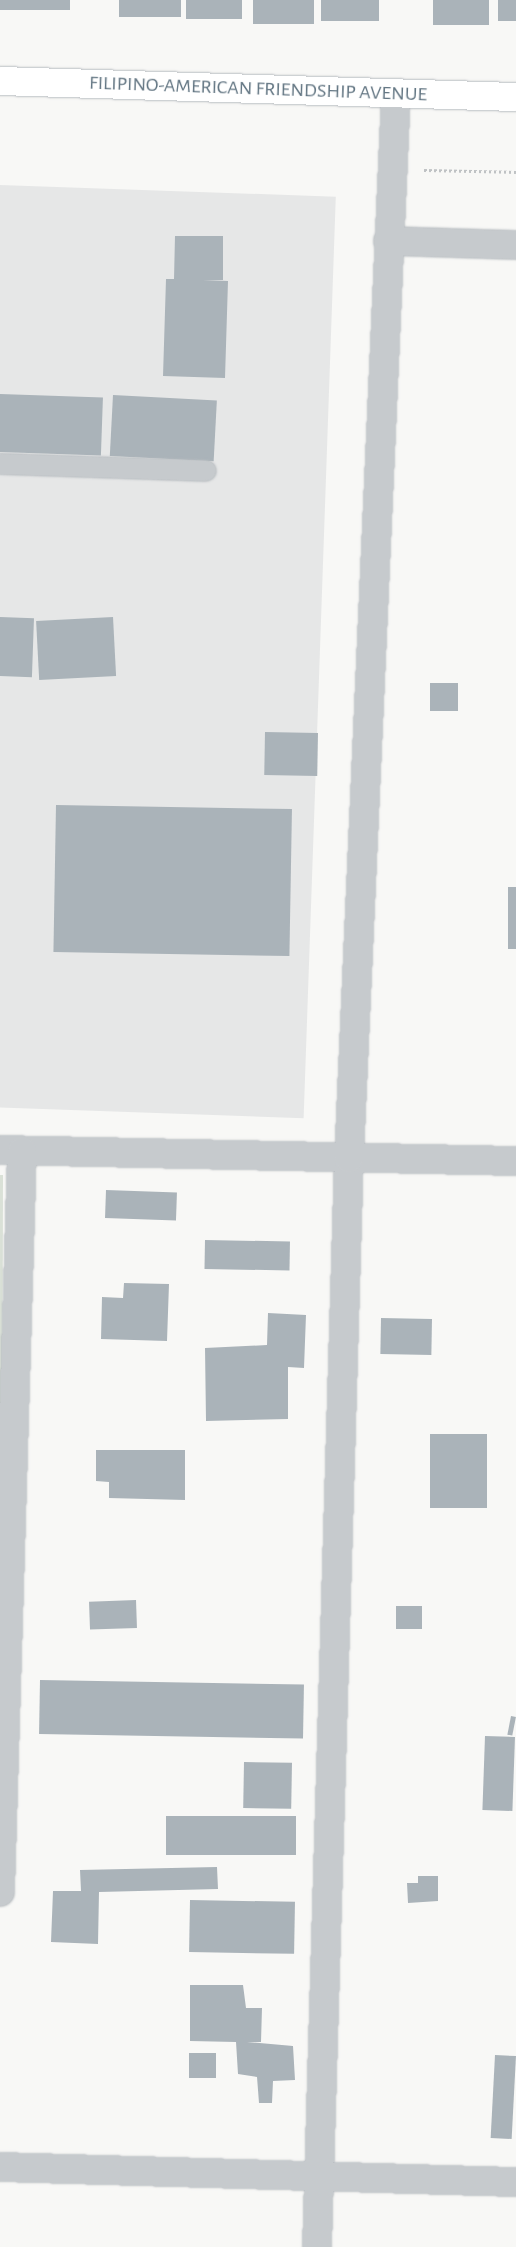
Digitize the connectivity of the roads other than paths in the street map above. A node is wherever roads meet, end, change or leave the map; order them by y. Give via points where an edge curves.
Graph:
1 (0, 81) edge
2 (396, 94) junction
3 (516, 97) edge
4 (388, 241) junction
5 (516, 245) edge
6 (0, 464) edge
7 (206, 471) dead end
8 (11, 1151) edge
9 (349, 1158) junction
10 (516, 1161) edge
11 (0, 1892) edge
12 (0, 2167) edge
13 (319, 2176) junction
14 (516, 2182) edge
15 (317, 2247) edge

1 - 2 main road, FILIPINO-AMERICAN FRIENDSHIP AVENUE
2 - 3 main road, FILIPINO-AMERICAN FRIENDSHIP AVENUE
2 - 4 street
4 - 5 street
4 - 9 street
6 - 7 lane
8 - 9 street
8 - 11 street
9 - 10 street
9 - 13 street
12 - 13 street
13 - 14 street
13 - 15 street

